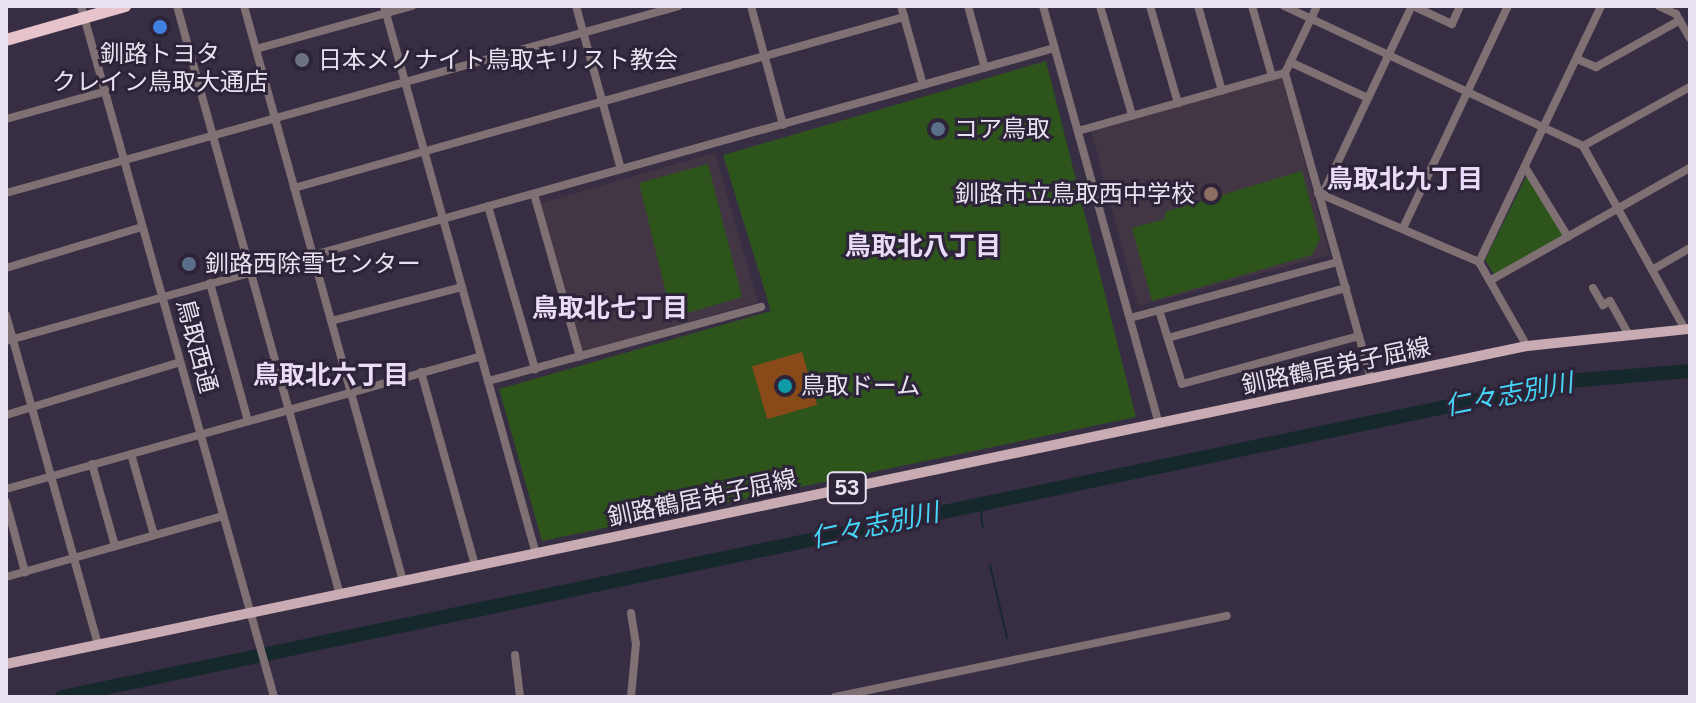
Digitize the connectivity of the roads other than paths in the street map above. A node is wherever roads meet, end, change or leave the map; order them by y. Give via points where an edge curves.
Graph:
1 (125, 6) edge
2 (177, 6) edge
3 (244, 6) edge
4 (412, 6) edge
5 (576, 6) edge
6 (679, 6) edge
7 (751, 6) edge
8 (901, 6) edge
9 (968, 6) edge
10 (1043, 6) edge
11 (1100, 6) edge
12 (1150, 6) edge
13 (1198, 6) edge
14 (1252, 6) edge
15 (1284, 6) edge
16 (1317, 6) edge
17 (1412, 6) edge
18 (1460, 6) edge
19 (1508, 6) edge
20 (1601, 6) edge
21 (1659, 6) edge
22 (385, 9) edge
23 (83, 12) edge
24 (1679, 13) edge
25 (904, 17) junction
26 (1311, 18) junction
27 (583, 32) junction
28 (1690, 38) edge
29 (6, 40) edge
30 (1055, 48) junction
31 (256, 49) junction
32 (765, 55) junction
33 (1388, 55) junction
34 (1577, 59) junction
35 (1290, 62) junction
36 (985, 68) junction
37 (1285, 73) junction
38 (1272, 76) junction
39 (406, 82) junction
40 (923, 85) junction
41 (1690, 87) edge
42 (106, 91) junction
43 (1222, 91) junction
44 (1467, 92) junction
45 (1368, 98) junction
46 (602, 101) junction
47 (1178, 103) junction
48 (1132, 115) junction
49 (6, 119) edge
50 (274, 119) junction
51 (783, 125) junction
52 (1544, 128) junction
53 (1078, 131) junction
54 (213, 134) junction
55 (1583, 146) junction
56 (425, 151) junction
57 (124, 159) junction
58 (1525, 167) junction
59 (1690, 168) edge
60 (621, 169) junction
61 (294, 188) junction
62 (1321, 192) junction
63 (6, 193) edge
64 (534, 194) junction
65 (488, 206) junction
66 (1618, 209) junction
67 (443, 219) junction
68 (1404, 226) junction
69 (142, 227) junction
70 (1568, 237) junction
71 (1690, 248) edge
72 (312, 255) junction
73 (1338, 262) junction
74 (1479, 262) junction
75 (6, 268) edge
76 (1652, 270) junction
77 (250, 273) junction
78 (1491, 280) junction
79 (210, 283) junction
80 (462, 287) junction
81 (1346, 288) junction
82 (1593, 288) dead end
83 (163, 297) junction
84 (761, 307) dead end
85 (1159, 310) junction
86 (6, 315) edge
87 (1130, 318) junction
88 (331, 321) junction
89 (1688, 329) edge
90 (1628, 333) junction
91 (1359, 336) junction
92 (1168, 338) junction
93 (9, 340) edge
94 (1527, 346) junction
95 (481, 356) junction
96 (580, 357) junction
97 (180, 362) junction
98 (535, 369) junction
99 (421, 372) junction
100 (1371, 379) junction
101 (488, 381) junction
102 (350, 392) junction
103 (32, 408) junction
104 (288, 410) junction
105 (6, 415) edge
106 (248, 421) junction
107 (1159, 423) junction
108 (200, 434) junction
109 (131, 454) junction
110 (92, 464) junction
111 (51, 477) junction
112 (6, 489) edge
113 (6, 502) edge
114 (223, 516) junction
115 (154, 535) junction
116 (115, 546) junction
117 (536, 554) junction
118 (74, 558) junction
119 (475, 566) junction
120 (25, 572) junction
121 (6, 577) edge
122 (403, 581) junction
123 (340, 595) junction
124 (631, 613) dead end
125 (1227, 616) dead end
126 (252, 619) junction
127 (98, 645) junction
128 (515, 655) dead end
129 (6, 664) edge
130 (274, 697) edge
131 (520, 697) edge
132 (631, 697) edge
133 (835, 697) edge

1 - 23 highway
2 - 54 street
3 - 31 street
4 - 22 street
5 - 27 street
6 - 27 street
7 - 32 street
8 - 25 street
9 - 36 street
10 - 30 street
11 - 48 street
12 - 47 street
13 - 43 street
14 - 38 street
15 - 26 street
16 - 26 street
17 - 18 street via 1452,24
17 - 33 street
19 - 44 street
20 - 34 street
21 - 24 street
22 - 31 street
22 - 39 street
23 - 29 highway
23 - 42 street, 鳥取西通
24 - 28 street
24 - 34 street via 1596,67
25 - 32 street
25 - 40 street
26 - 33 street
26 - 35 street
27 - 39 street
27 - 46 street
30 - 36 street
30 - 53 street
31 - 50 street
32 - 46 street
32 - 51 street
33 - 44 street
33 - 45 street
34 - 52 street
35 - 37 street
35 - 45 street
36 - 40 street
37 - 38 street
37 - 62 street
38 - 43 street
39 - 50 street
39 - 56 street
40 - 51 street
41 - 55 street
42 - 49 street
42 - 57 street, 鳥取西通
43 - 47 street
44 - 52 street
44 - 68 street
45 - 62 street
46 - 56 street
46 - 60 street
47 - 48 street
48 - 53 street
50 - 54 street
50 - 61 street
51 - 60 street
52 - 55 street
52 - 58 street
53 - 87 street
54 - 57 street
54 - 77 street
55 - 66 street
56 - 61 street
56 - 67 street
57 - 63 street
57 - 69 street, 鳥取西通
58 - 70 street
58 - 74 street
59 - 66 street
60 - 64 street
61 - 72 street
62 - 68 street
62 - 73 street
64 - 65 street
64 - 96 street
65 - 67 street
65 - 98 street
66 - 70 street
66 - 76 street
67 - 72 street
67 - 80 street
68 - 74 street
69 - 75 street
69 - 83 street, 鳥取西通
70 - 78 street
71 - 76 street
72 - 77 street
72 - 88 street
73 - 81 street
73 - 85 street
74 - 78 street
76 - 89 street
77 - 79 street
77 - 104 street
78 - 94 street
79 - 83 street
79 - 106 street
80 - 88 street
80 - 95 street
81 - 91 street
81 - 92 street
82 - 90 street via 1603,305 1610,301
83 - 93 street
83 - 97 street, 鳥取西通
84 - 96 street
85 - 87 street
85 - 92 street
86 - 93 street
87 - 107 street
88 - 102 street
89 - 90 main road, 釧路鶴居弟子屈線 / 53
90 - 94 main road, 釧路鶴居弟子屈線 / 53
91 - 92 street via 1182,384
91 - 100 street
93 - 103 street
94 - 100 main road, 釧路鶴居弟子屈線 / 53
95 - 99 street
95 - 101 street
96 - 98 street
97 - 103 street
97 - 108 street, 鳥取西通
98 - 101 street
99 - 102 street
99 - 119 street
100 - 107 main road, 釧路鶴居弟子屈線 / 53
101 - 117 street
102 - 104 street
102 - 122 street
103 - 105 street
103 - 111 street
104 - 106 street
104 - 123 street
106 - 108 street
107 - 117 main road, 釧路鶴居弟子屈線 / 53
108 - 109 street
108 - 114 street, 鳥取西通
109 - 110 street
109 - 115 street
110 - 111 street
110 - 116 street
111 - 112 street
111 - 118 street
113 - 120 street
114 - 115 street
114 - 126 street, 鳥取西通
115 - 116 street
116 - 118 street
117 - 119 main road, 釧路鶴居弟子屈線 / 53
118 - 120 street
118 - 127 street
119 - 122 main road, 釧路鶴居弟子屈線 / 53
120 - 121 street
122 - 123 main road, 釧路鶴居弟子屈線 / 53
123 - 126 main road, 釧路鶴居弟子屈線 / 53
124 - 132 street via 636,643
125 - 133 street
126 - 127 main road, 釧路鶴居弟子屈線 / 53
126 - 130 street, 鳥取西通
127 - 129 main road, 釧路鶴居弟子屈線 / 53
128 - 131 street

